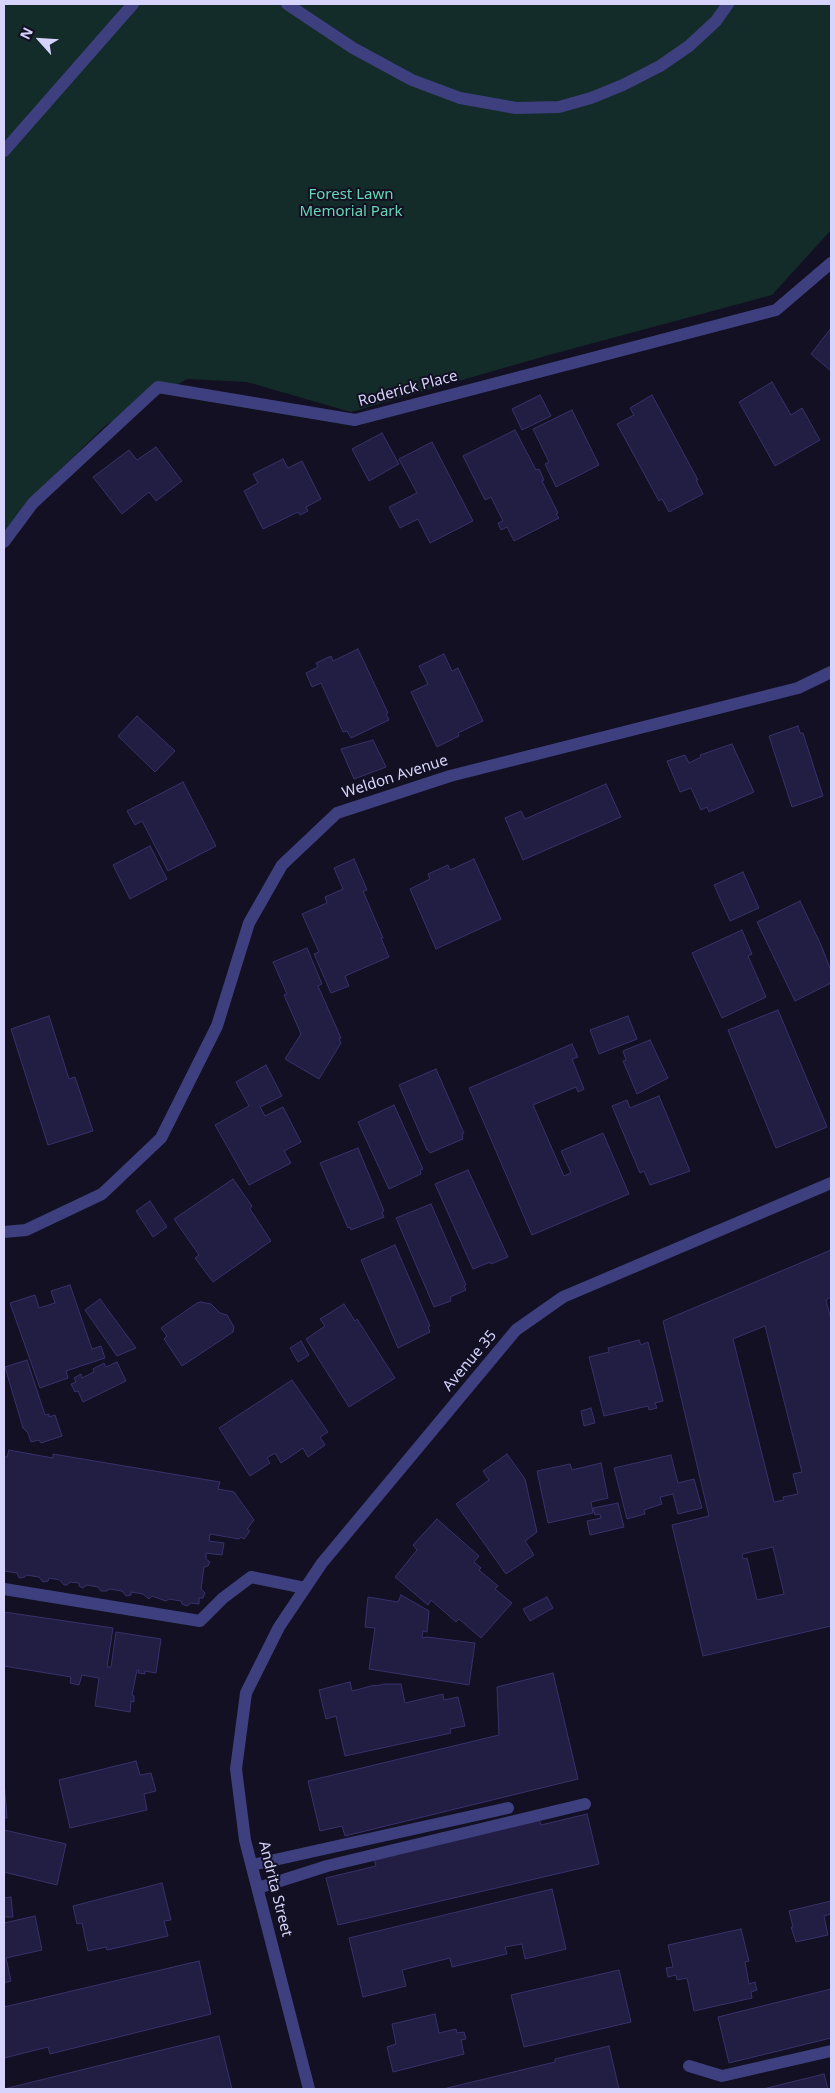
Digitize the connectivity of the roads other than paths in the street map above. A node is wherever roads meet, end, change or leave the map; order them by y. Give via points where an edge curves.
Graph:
1 (134, 4) edge
2 (287, 4) edge
3 (728, 4) edge
4 (4, 151) edge
5 (831, 263) edge
6 (4, 542) edge
7 (831, 672) edge
8 (831, 1183) edge
9 (4, 1232) edge
10 (305, 1588) junction
11 (4, 1589) edge
12 (246, 1693) joint
13 (586, 1804) dead end
14 (508, 1808) dead end
15 (252, 1865) junction
16 (258, 1888) junction
17 (831, 2051) edge
18 (689, 2066) dead end
19 (309, 2089) edge

1 - 4 street
2 - 3 street via 353,48 412,80 460,98 516,108 559,107 623,85 689,46 716,21
5 - 6 street, Roderick Place via 776,310 355,420 158,387 33,503
7 - 9 street, Weldon Avenue via 798,688 450,776 337,814 282,865 248,923 217,1026 161,1138 102,1194 26,1230
8 - 10 street, Avenue 35 via 563,1297 516,1330 322,1562
10 - 11 street via 250,1577 200,1622
10 - 12 street, Avenue 35 via 279,1627
12 - 15 street, Andrita Street via 236,1769
13 - 16 street via 327,1866
14 - 15 street
15 - 16 street, Andrita Street
16 - 19 street, Andrita Street
17 - 18 street via 722,2076

